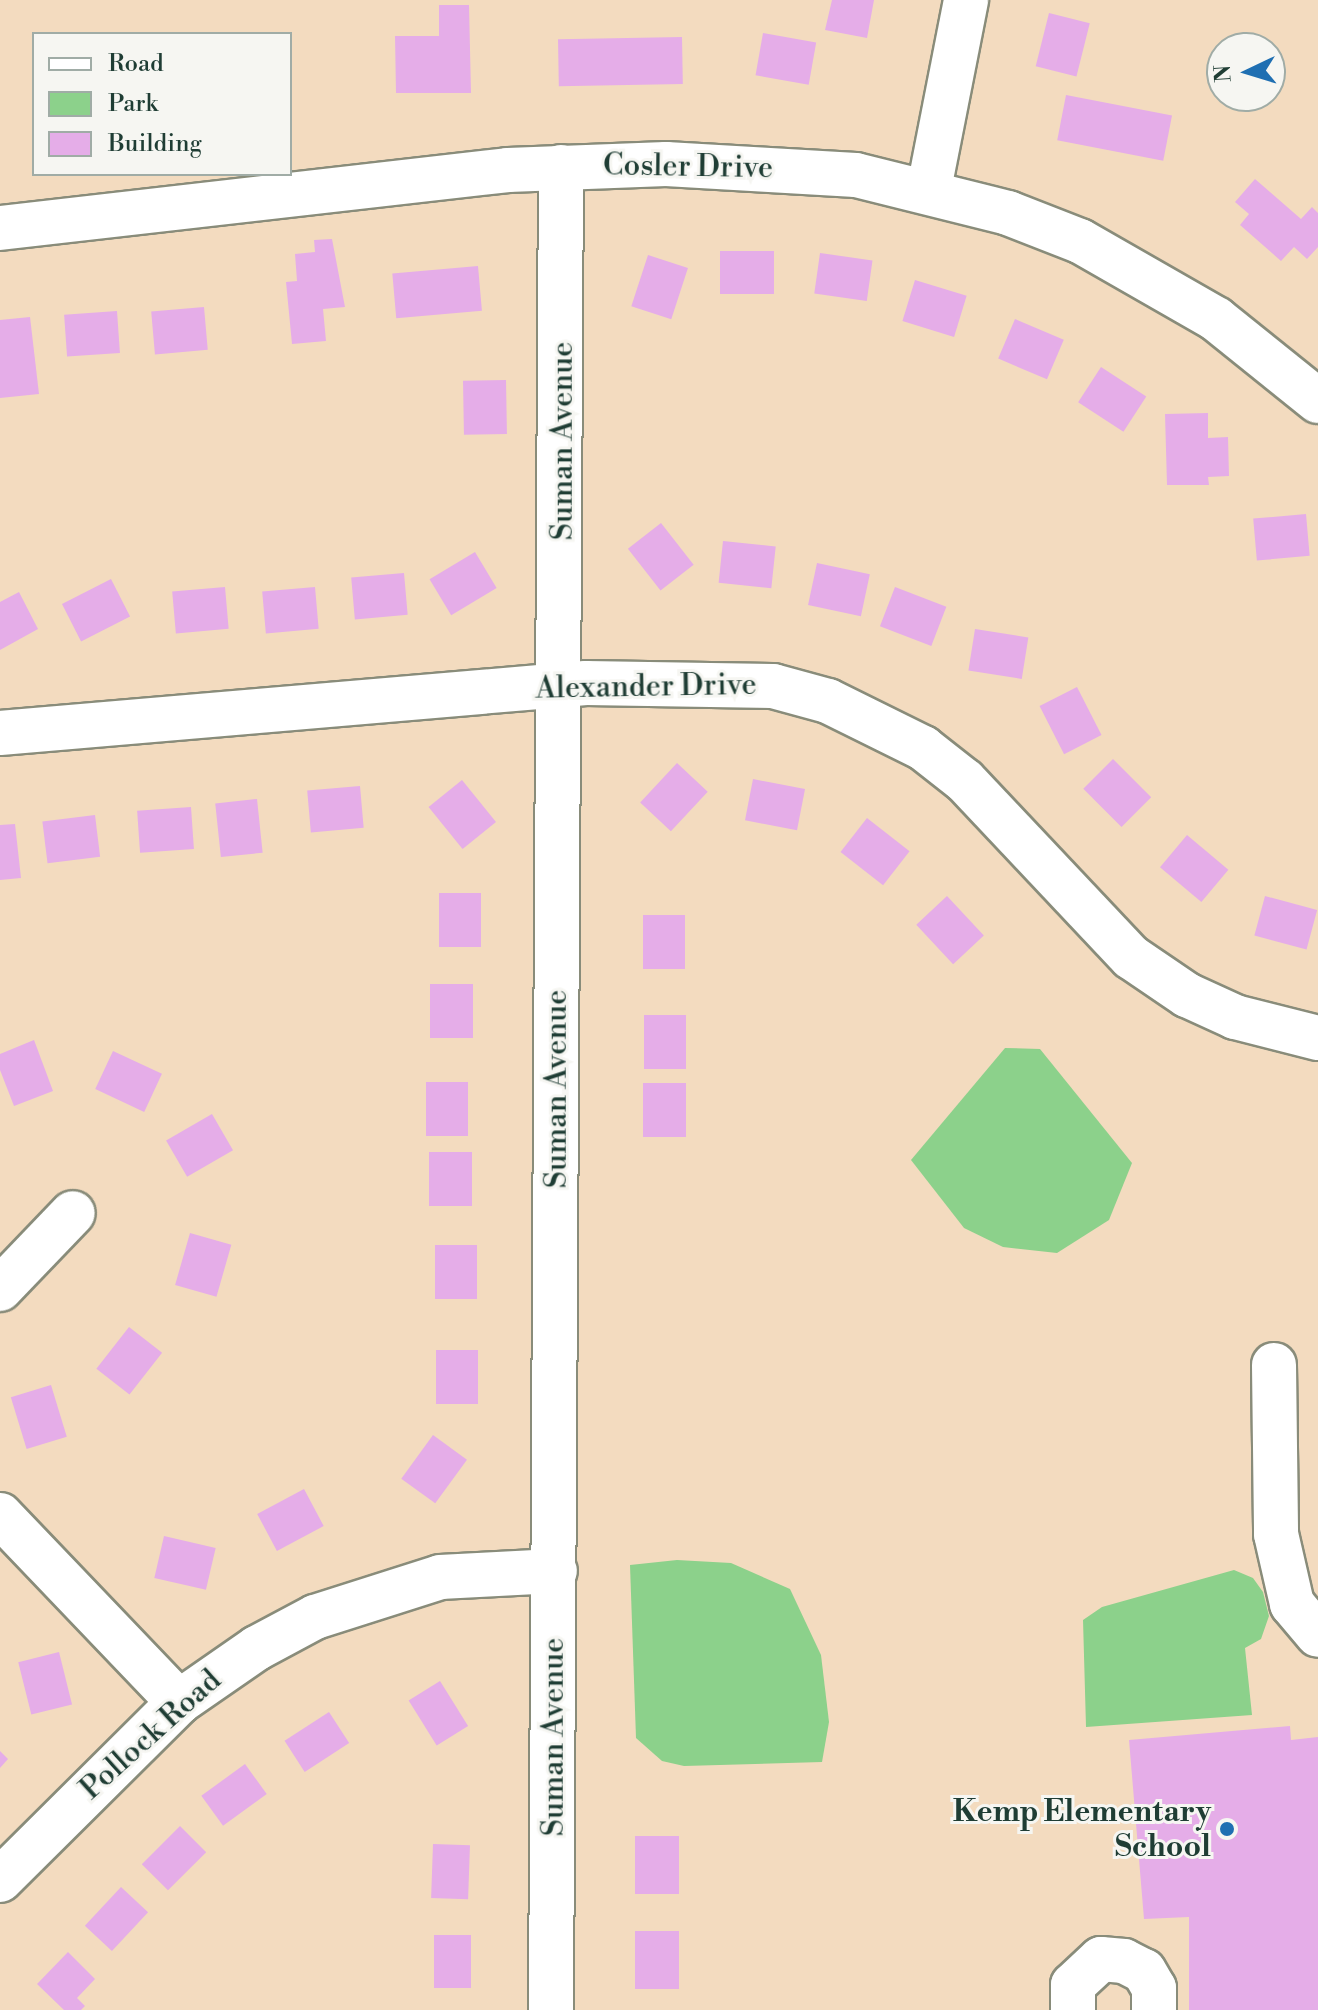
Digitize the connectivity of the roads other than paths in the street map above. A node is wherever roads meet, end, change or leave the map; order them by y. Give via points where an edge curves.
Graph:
1 (966, 0) edge
2 (561, 167) junction
3 (929, 189) junction
4 (0, 228) edge
5 (1315, 393) edge
6 (561, 685) junction
7 (0, 733) edge
8 (1318, 1038) edge
9 (73, 1213) dead end
10 (0, 1289) edge
11 (1274, 1365) dead end
12 (0, 1515) edge
13 (555, 1571) junction
14 (1318, 1635) edge
15 (179, 1702) junction
16 (0, 1880) edge
17 (1073, 2003) edge
18 (551, 2010) edge
19 (1154, 2010) edge

1 - 3 street
2 - 3 street, Cosler Drive via 784,168
2 - 4 street, Cosler Drive
2 - 6 street, Suman Avenue
3 - 5 street, Cosler Drive via 1066,236 1150,277
6 - 7 street, Alexander Drive
6 - 8 street, Alexander Drive via 678,681 773,686 877,721 965,781 1131,957 1187,995 1235,1017
6 - 13 street, Suman Avenue
9 - 10 street
11 - 14 street via 1276,1534 1292,1604
12 - 15 street
13 - 15 street, Pollock Road via 440,1577 376,1594 257,1648
13 - 18 street, Suman Avenue
15 - 16 street, Pollock Road
17 - 19 street via 1073,1985 1101,1959 1124,1961 1144,1971 1154,1988

